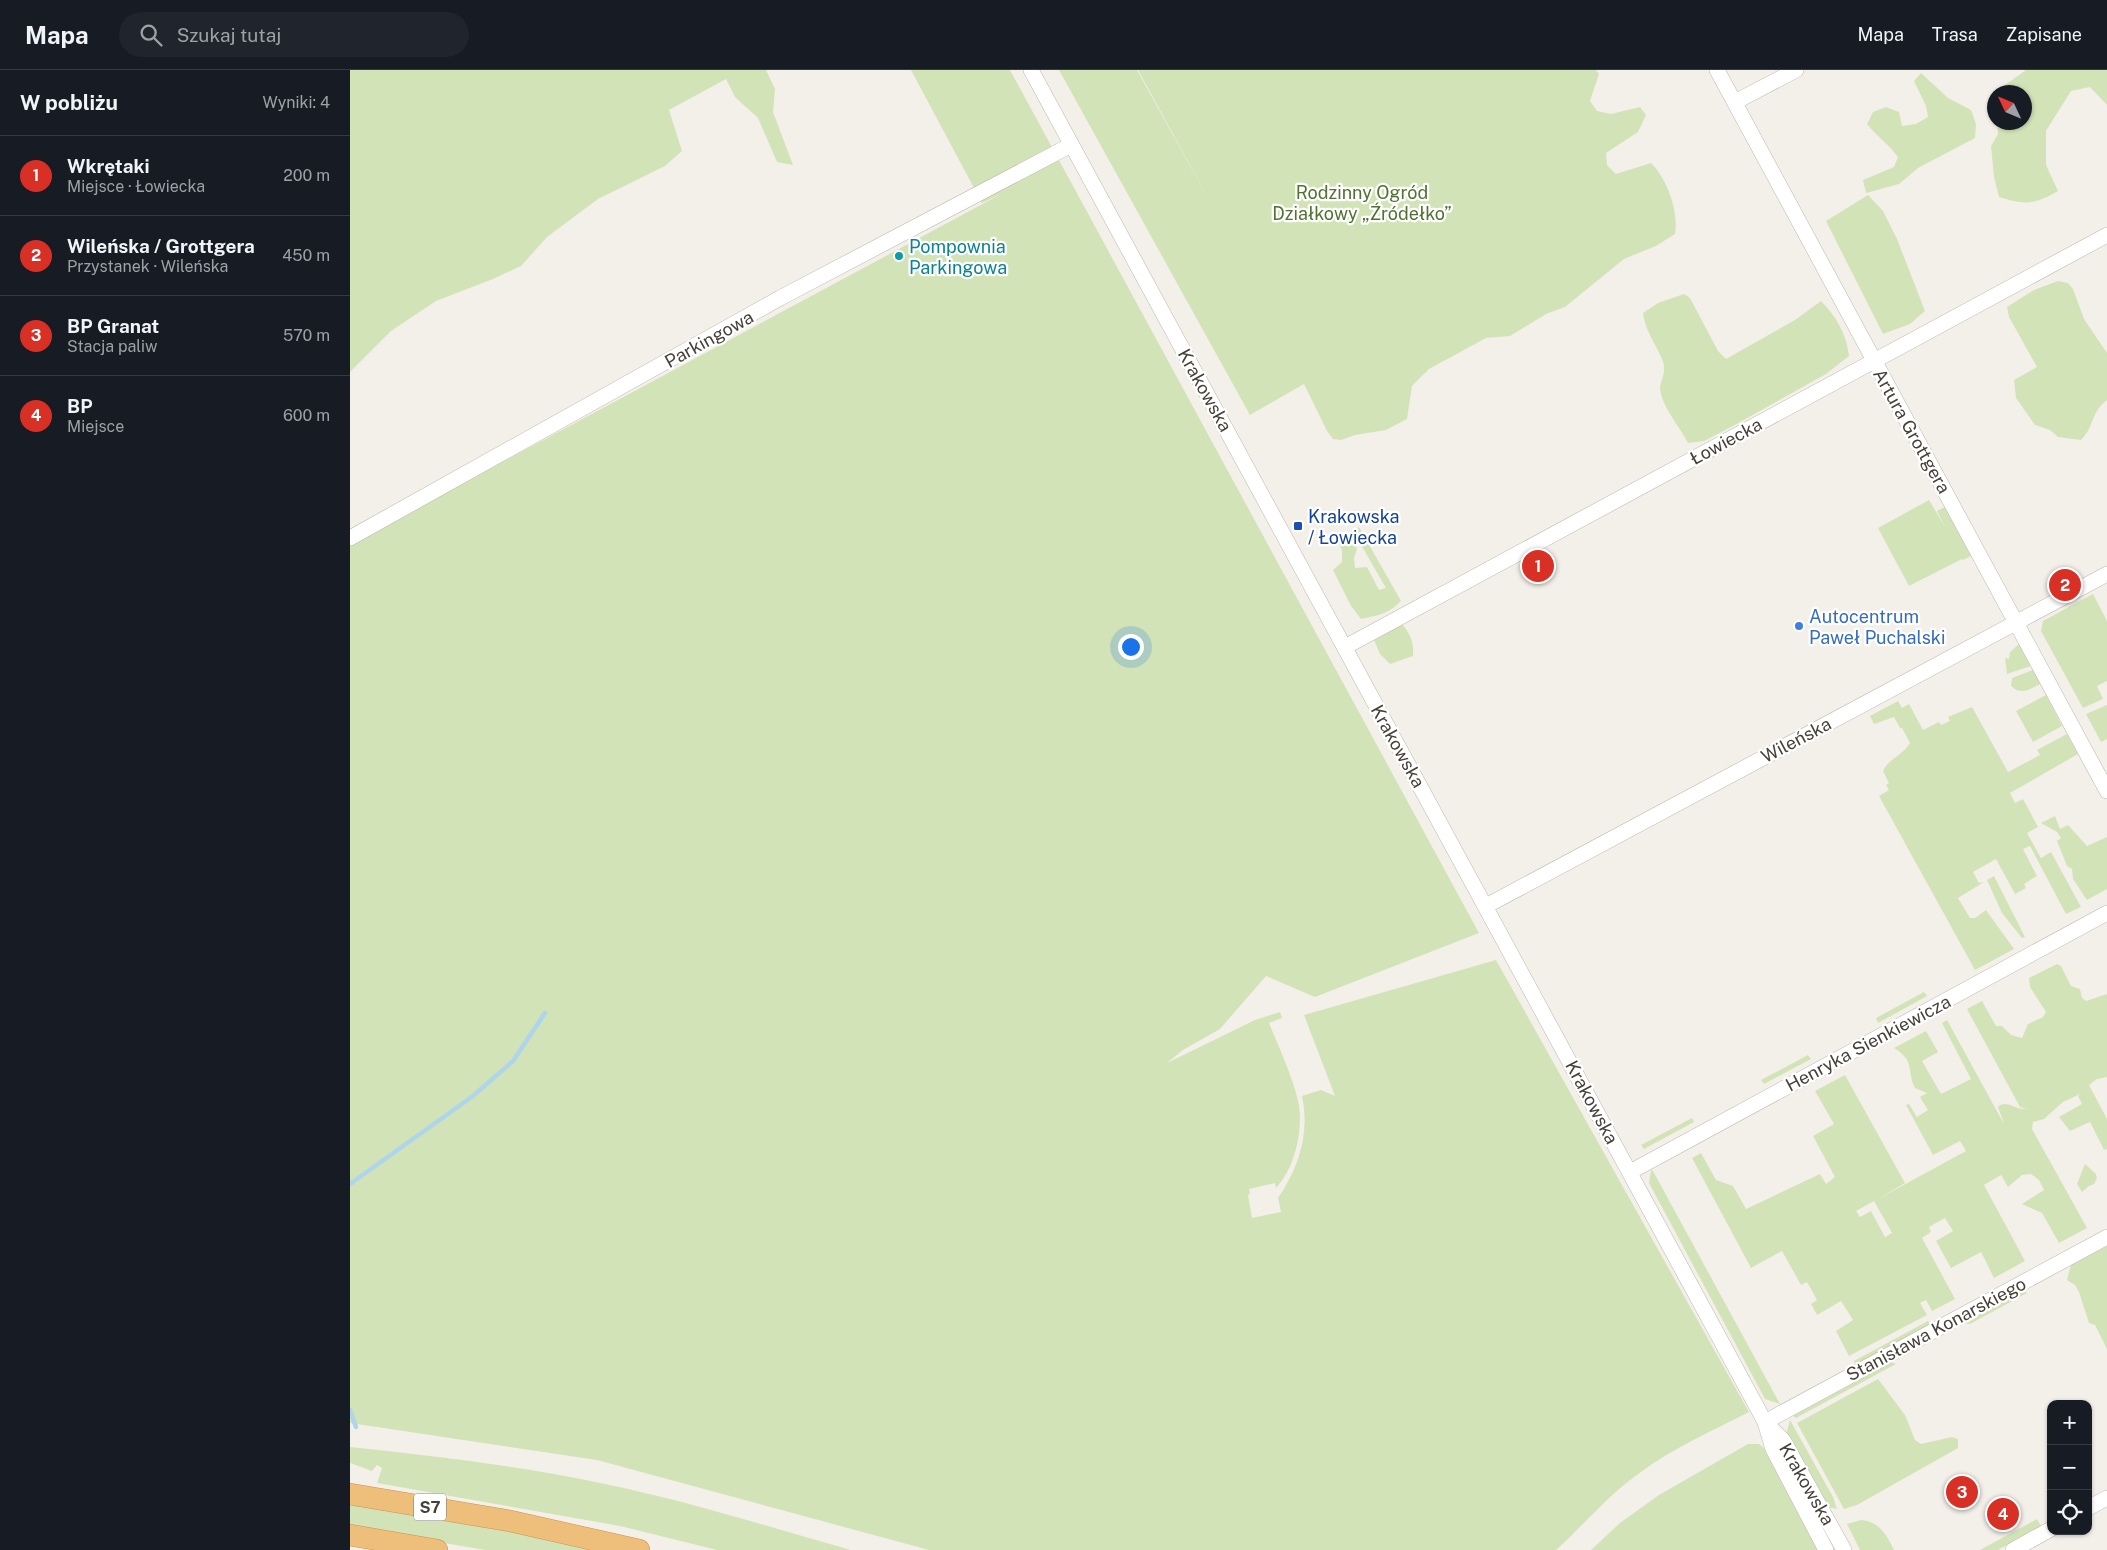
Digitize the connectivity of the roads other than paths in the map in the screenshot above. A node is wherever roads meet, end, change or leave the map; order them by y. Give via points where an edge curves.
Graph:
1 (1031, 70) edge
2 (1717, 70) edge
3 (1796, 70) edge
4 (1735, 102) junction
5 (1071, 145) junction
6 (2107, 235) edge
7 (1874, 361) junction
8 (350, 538) edge
9 (2107, 574) edge
10 (2016, 623) junction
11 (1345, 647) junction
12 (2107, 792) edge
13 (1486, 906) junction
14 (2107, 913) edge
15 (1630, 1172) junction
16 (2107, 1237) edge
17 (1765, 1422) junction
18 (350, 1494) edge
19 (2107, 1498) edge
20 (2092, 1506) edge
21 (2047, 1531) edge
22 (350, 1535) edge
23 (1836, 1535) junction
24 (436, 1550) edge
25 (639, 1550) edge
26 (1826, 1550) edge
27 (1831, 1550) edge
28 (1844, 1550) edge
29 (2013, 1550) edge

1 - 5 street, Krakowska
2 - 4 street, Artura Grottgera
3 - 4 street
4 - 7 street, Artura Grottgera
5 - 8 street, Parkingowa via 780,298
5 - 11 street, Krakowska
6 - 7 street, Łowiecka
7 - 10 street, Artura Grottgera
7 - 11 street, Łowiecka
9 - 10 street, Wileńska
10 - 12 street, Artura Grottgera
10 - 13 street, Wileńska
11 - 13 street, Krakowska
13 - 15 street, Krakowska
14 - 15 street, Henryka Sienkiewicza
15 - 17 street, Krakowska
16 - 17 street, Stanisława Konarskiego
17 - 23 street, Krakowska via 1783,1440
17 - 26 street, Krakowska via 1773,1449
18 - 25 highway, S7 via 510,1521
19 - 20 street
21 - 29 street
22 - 24 highway, S7
23 - 27 street
23 - 28 street, Krakowska

